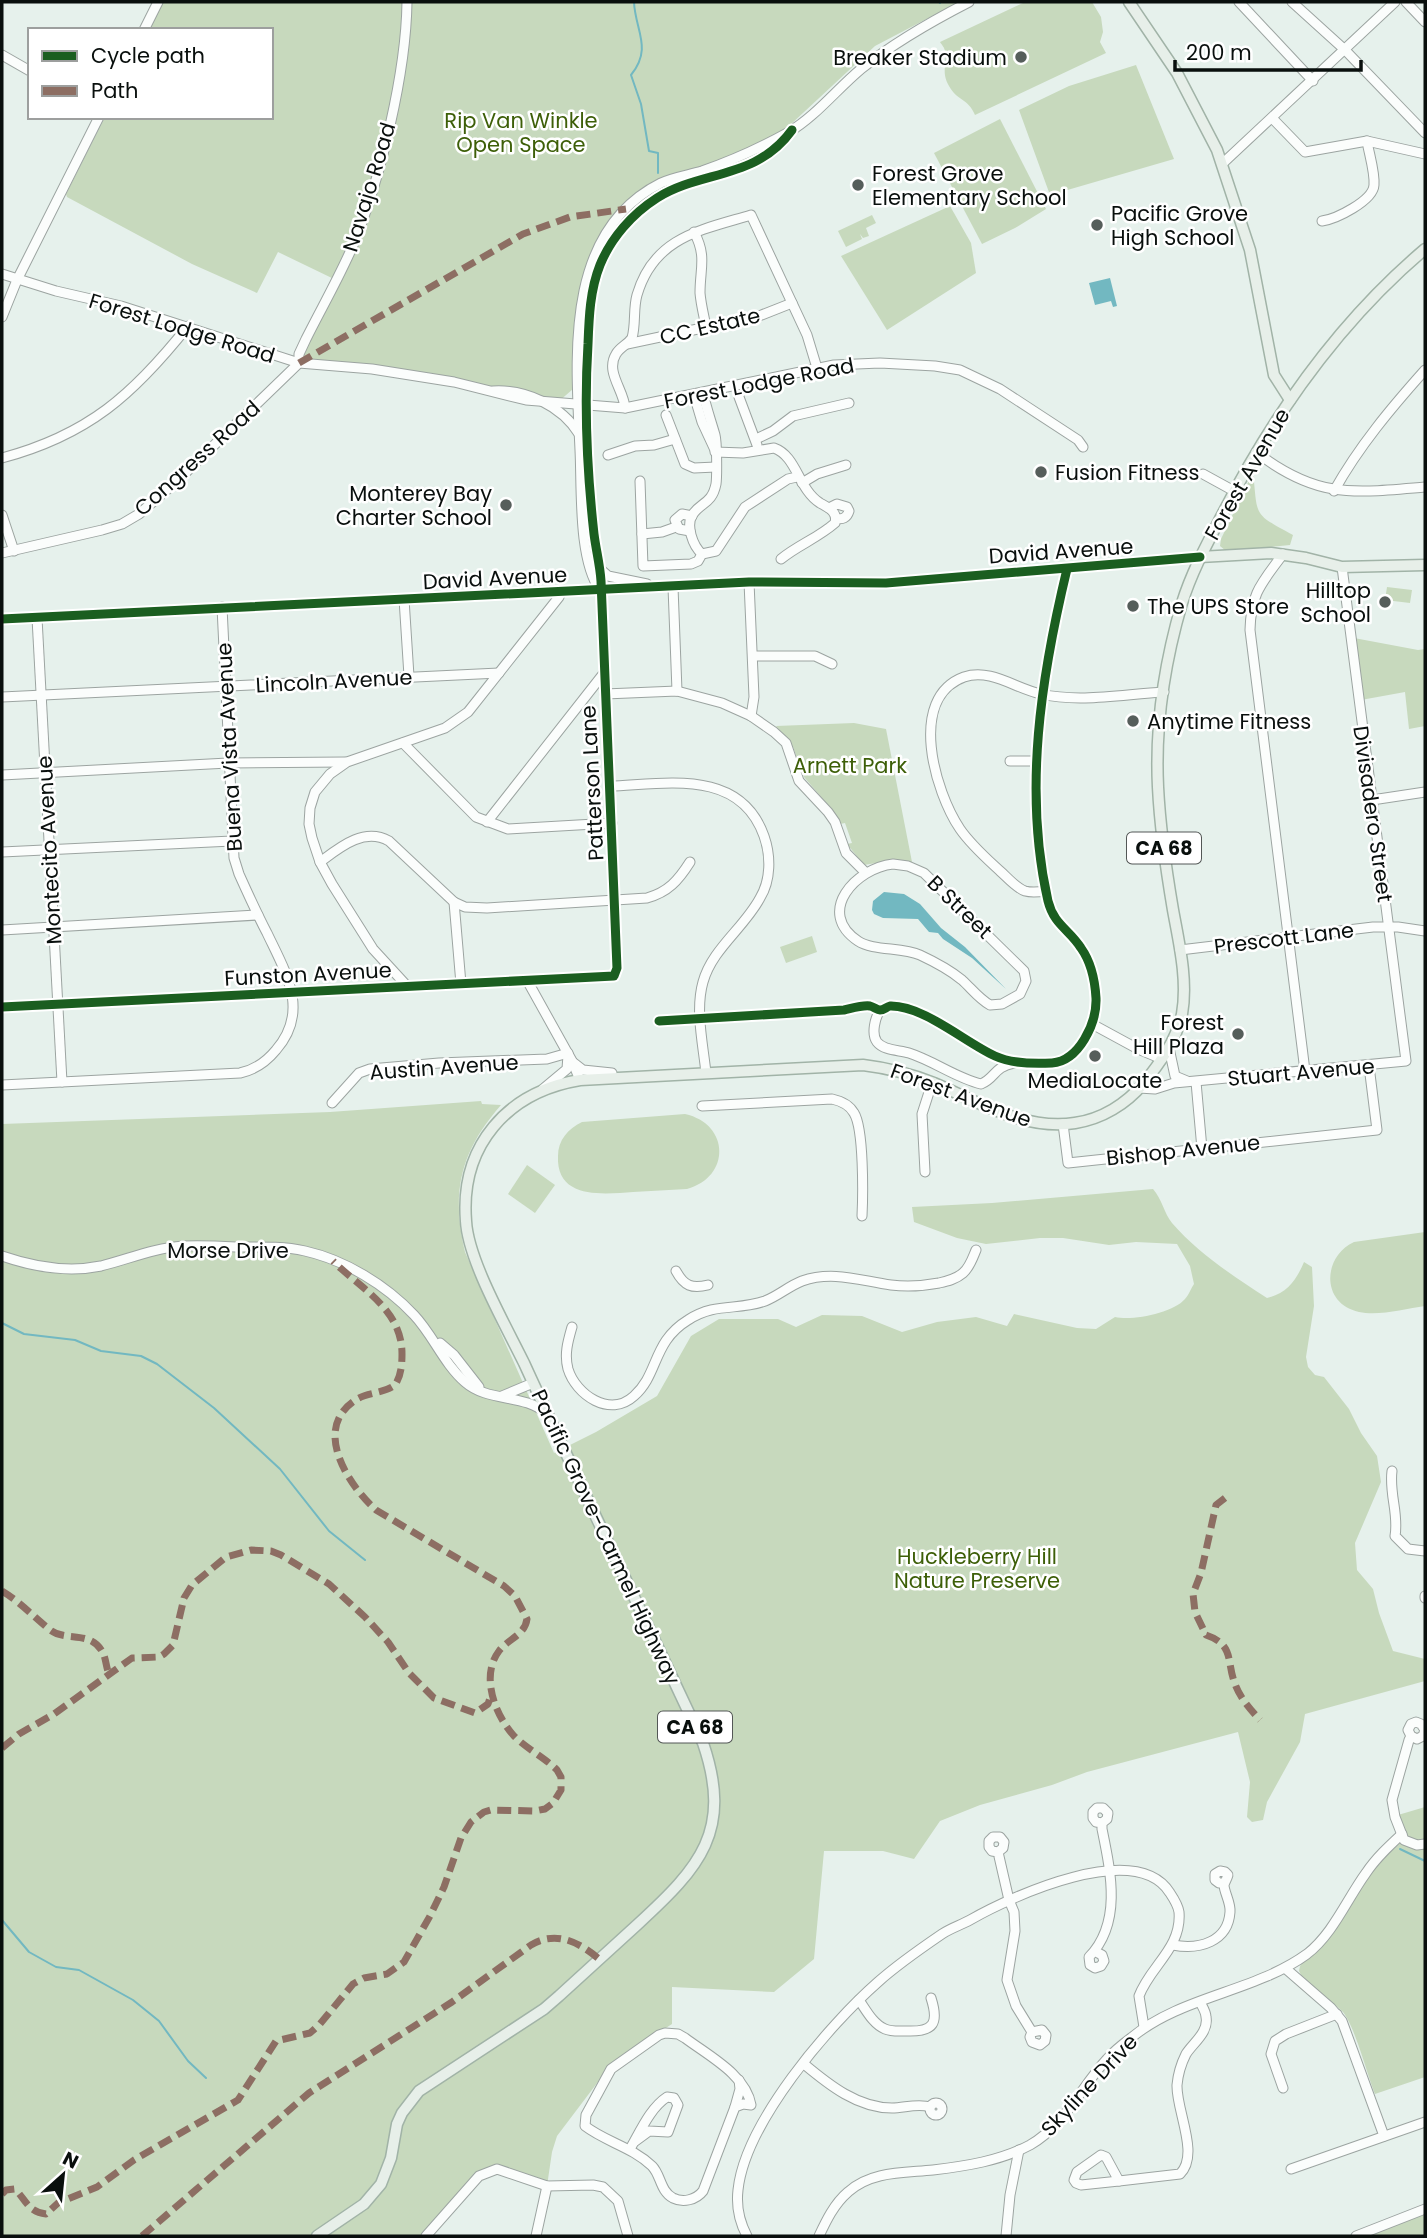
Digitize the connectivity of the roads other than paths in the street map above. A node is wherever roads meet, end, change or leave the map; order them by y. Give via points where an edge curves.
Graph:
1 (158, 2) edge
2 (407, 2) edge
3 (969, 2) edge
4 (1129, 2) edge
5 (1239, 2) edge
6 (1292, 2) edge
7 (1395, 2) edge
8 (1406, 2) edge
9 (1425, 22) edge
10 (145, 28) edge
11 (1345, 50) junction
12 (2, 55) edge
13 (28, 70) edge
14 (1313, 81) junction
15 (1272, 118) junction
16 (98, 119) edge
17 (792, 130) junction
18 (1425, 133) edge
19 (1367, 141) junction
20 (1243, 147) junction
21 (1217, 150) junction
22 (1425, 154) edge
23 (1222, 164) junction
24 (1322, 221) dead end
25 (694, 232) junction
26 (1424, 253) edge
27 (2, 274) edge
28 (17, 280) junction
29 (792, 303) junction
30 (2, 317) edge
31 (188, 326) junction
32 (706, 327) junction
33 (627, 344) junction
34 (299, 363) junction
35 (817, 368) junction
36 (1425, 370) edge
37 (577, 376) junction
38 (699, 394) junction
39 (739, 397) dead end
40 (537, 400) junction
41 (1290, 400) junction
42 (558, 402) junction
43 (849, 403) dead end
44 (582, 404) junction
45 (625, 408) junction
46 (666, 415) dead end
47 (778, 427) junction
48 (580, 435) junction
49 (675, 439) junction
50 (756, 439) junction
51 (1083, 447) dead end
52 (759, 450) junction
53 (715, 452) junction
54 (782, 452) junction
55 (1256, 452) junction
56 (608, 455) dead end
57 (2, 458) edge
58 (846, 465) dead end
59 (716, 467) junction
60 (1203, 474) dead end
61 (799, 480) junction
62 (640, 481) dead end
63 (1425, 487) edge
64 (1234, 491) junction
65 (1334, 491) junction
66 (829, 508) junction
67 (2, 515) edge
68 (692, 516) junction
69 (836, 517) junction
70 (676, 527) junction
71 (690, 531) junction
72 (642, 534) junction
73 (14, 551) junction
74 (2, 553) edge
75 (702, 554) junction
76 (1283, 554) junction
77 (1200, 557) junction
78 (781, 559) dead end
79 (1425, 566) edge
80 (1342, 567) junction
81 (600, 569) junction
82 (1067, 569) junction
83 (749, 582) junction
84 (659, 587) junction
85 (673, 587) junction
86 (600, 590) junction
87 (561, 592) junction
88 (404, 599) junction
89 (222, 607) junction
90 (37, 618) junction
91 (2, 619) edge
92 (753, 656) junction
93 (832, 664) dead end
94 (499, 673) junction
95 (604, 673) junction
96 (409, 676) junction
97 (225, 686) junction
98 (677, 691) junction
99 (1164, 692) junction
100 (605, 694) junction
101 (41, 695) junction
102 (1041, 695) junction
103 (2, 697) edge
104 (751, 716) junction
105 (403, 743) junction
106 (1010, 761) dead end
107 (1037, 761) junction
108 (347, 762) junction
109 (228, 763) junction
110 (45, 773) junction
111 (2, 775) edge
112 (610, 786) junction
113 (1425, 792) edge
114 (1372, 800) junction
115 (487, 822) junction
116 (612, 823) junction
117 (232, 841) junction
118 (49, 850) junction
119 (2, 852) edge
120 (320, 862) junction
121 (690, 862) dead end
122 (865, 872) junction
123 (1046, 891) junction
124 (616, 900) junction
125 (454, 902) junction
126 (258, 915) junction
127 (52, 927) junction
128 (1388, 927) junction
129 (2, 930) edge
130 (1425, 932) edge
131 (1289, 939) junction
132 (1180, 950) junction
133 (615, 974) joint
134 (528, 982) junction
135 (461, 984) junction
136 (407, 986) junction
137 (292, 992) junction
138 (58, 1004) junction
139 (2, 1007) edge
140 (880, 1010) junction
141 (701, 1018) junction
142 (659, 1021) dead end
143 (1092, 1024) junction
144 (1169, 1048) junction
145 (994, 1056) junction
146 (570, 1057) junction
147 (1162, 1059) junction
148 (1016, 1062) junction
149 (1406, 1062) joint
150 (1369, 1066) junction
151 (1305, 1071) junction
152 (994, 1072) junction
153 (706, 1073) junction
154 (634, 1077) junction
155 (580, 1080) junction
156 (62, 1082) junction
157 (1196, 1082) junction
158 (932, 1083) junction
159 (2, 1085) edge
160 (1139, 1088) junction
161 (543, 1089) junction
162 (332, 1103) dead end
163 (515, 1104) joint
164 (702, 1106) dead end
165 (1063, 1124) junction
166 (1202, 1149) junction
167 (925, 1172) dead end
168 (862, 1216) dead end
169 (976, 1250) dead end
170 (2, 1256) edge
171 (676, 1271) dead end
172 (708, 1285) dead end
173 (572, 1327) dead end
174 (533, 1383) junction
175 (499, 1396) junction
176 (548, 1415) junction
177 (1392, 1471) dead end
178 (1425, 1551) edge
179 (1411, 1736) dead end
180 (1102, 1823) dead end
181 (1402, 1835) junction
182 (1423, 1843) edge
183 (998, 1852) dead end
184 (1111, 1872) junction
185 (1224, 1883) dead end
186 (1009, 1900) junction
187 (1173, 1945) junction
188 (1096, 1952) dead end
189 (1285, 1968) junction
190 (931, 1998) dead end
191 (859, 2000) junction
192 (1200, 2002) junction
193 (1337, 2014) junction
194 (1144, 2027) junction
195 (1032, 2032) dead end
196 (804, 2064) junction
197 (739, 2080) junction
198 (1283, 2088) dead end
199 (751, 2105) junction
200 (735, 2107) junction
201 (930, 2107) dead end
202 (766, 2117) junction
203 (1425, 2122) edge
204 (1384, 2136) junction
205 (1032, 2144) junction
206 (632, 2146) junction
207 (1019, 2150) junction
208 (992, 2160) junction
209 (1291, 2169) dead end
210 (1014, 2179) junction
211 (1119, 2181) junction
212 (547, 2186) junction
213 (1425, 2209) edge
214 (317, 2236) edge
215 (426, 2236) edge
216 (536, 2236) edge
217 (628, 2236) edge
218 (747, 2236) edge
219 (819, 2236) edge
220 (1006, 2236) edge
221 (1356, 2236) edge

1 - 10 street
2 - 34 street, Navajo Road via 399,75 373,185 354,242 299,354
3 - 17 street via 888,48
4 - 21 main road via 1177,73
5 - 14 street
6 - 11 street
7 - 11 street
8 - 9 street
11 - 14 street
11 - 18 street
12 - 13 street
14 - 15 street
15 - 19 street via 1305,152
15 - 20 street
16 - 28 street
17 - 37 street via 729,161 659,184 617,218 593,256 587,277
17 - 44 street via 770,152 743,168 658,197 619,232 594,284
19 - 22 street
19 - 24 street via 1372,191 1346,213
20 - 21 street
20 - 23 street
21 - 23 main road
23 - 41 main road via 1250,250 1274,376
25 - 29 street, CC Estate via 751,215
25 - 32 street via 704,261 700,290
25 - 33 street via 670,245 648,269 636,299 634,332
26 - 41 main road, Forest Avenue via 1348,326
27 - 28 street, Forest Lodge Road
28 - 30 street
28 - 31 street, Forest Lodge Road
29 - 32 street, CC Estate via 759,316
29 - 35 street, CC Estate
31 - 34 street, Forest Lodge Road
31 - 57 street via 132,390 102,414 57,439
32 - 33 street, CC Estate
33 - 45 street via 612,364
34 - 40 street, Forest Lodge Road via 372,369
34 - 73 street, Congress Road via 139,514 103,530
35 - 38 street, Forest Lodge Road
35 - 51 street, Forest Lodge Road via 880,363 960,370 1000,389
36 - 65 street via 1365,443
37 - 42 street via 573,389
37 - 44 street
38 - 45 street, Forest Lodge Road
38 - 53 street via 716,439
39 - 50 street
40 - 42 street, Forest Lodge Road
40 - 48 street via 564,415
41 - 55 main road, Forest Avenue / CA 68
42 - 44 street, Forest Lodge Road
43 - 47 street via 793,416
44 - 45 street, Forest Lodge Road
44 - 48 street
44 - 81 street
46 - 49 street
47 - 50 street
47 - 54 street
48 - 86 street via 585,544
49 - 56 street
49 - 59 street via 688,467
50 - 52 street
52 - 53 street
52 - 54 street
53 - 59 street
54 - 61 street
55 - 64 main road, Forest Avenue / CA 68
55 - 65 street via 1305,481
58 - 61 street
59 - 68 street via 710,498
60 - 64 street
61 - 66 street
61 - 75 street via 788,479 745,507 718,549
62 - 72 street
63 - 65 street
64 - 77 main road, Forest Avenue / CA 68
66 - 69 street
66 - 69 street via 837,504 847,507 847,516
67 - 73 street
68 - 70 street via 679,514
68 - 71 street
69 - 78 street via 817,538
70 - 71 street
70 - 72 street
71 - 75 street
72 - 75 street via 643,566 691,564
73 - 74 street, Congress Road
76 - 77 main road, David Avenue
76 - 80 main road, David Avenue
76 - 131 street via 1250,607 1250,629
77 - 82 street, David Avenue
77 - 99 main road, Forest Avenue / CA 68 via 1182,604
79 - 80 main road, David Avenue
80 - 114 street, Divisadero Street
81 - 84 street via 608,576
81 - 86 street
82 - 83 street, David Avenue via 886,583
82 - 102 street
83 - 85 street, David Avenue
83 - 92 street
84 - 85 street, David Avenue
84 - 86 street, David Avenue
85 - 98 street
86 - 87 street, David Avenue
86 - 95 street, Patterson Lane
87 - 88 street, David Avenue
87 - 94 street
88 - 89 street, David Avenue
88 - 96 street
89 - 90 street, David Avenue
89 - 97 street, Buena Vista Avenue
90 - 91 street, David Avenue
90 - 101 street, Montecito Avenue
92 - 93 street via 815,656
92 - 104 street
94 - 96 street, Lincoln Avenue
94 - 105 street via 458,721
95 - 100 street, Patterson Lane
95 - 115 street
96 - 97 street, Lincoln Avenue
97 - 101 street, Lincoln Avenue
97 - 109 street, Buena Vista Avenue
98 - 100 street
98 - 104 street
99 - 102 street
99 - 132 main road, Forest Avenue / CA 68 via 1158,784
100 - 112 street, Patterson Lane
101 - 103 street, Lincoln Avenue
101 - 110 street, Montecito Avenue
102 - 107 street
102 - 123 street via 989,676 962,678 940,698 930,740 940,790 966,837 1021,890
104 - 122 street via 786,743 799,780 828,812 846,853
105 - 108 street
105 - 115 street via 476,817
106 - 107 street
107 - 123 street
108 - 109 street
108 - 120 street via 330,774 311,800 309,824
109 - 110 street
109 - 117 street, Buena Vista Avenue
110 - 111 street
110 - 118 street, Montecito Avenue
112 - 116 street, Patterson Lane
112 - 141 street via 715,786 742,804 762,830 768,849 767,882 760,900 705,975
113 - 114 street
114 - 128 street, Divisadero Street
115 - 116 street via 508,829
116 - 124 street, Patterson Lane
117 - 118 street
117 - 126 street, Buena Vista Avenue via 236,865
118 - 119 street
118 - 127 street, Montecito Avenue
120 - 125 street via 351,842 377,836 389,841
120 - 136 street via 373,949
121 - 124 street via 676,883 659,894
122 - 122 street, B Street via 840,905 841,920 860,943 926,958 993,1006 1014,998 1026,981 1024,971 924,873 892,864
123 - 143 street via 1058,924 1089,961 1096,998
124 - 125 street via 487,908
124 - 133 street, Patterson Lane
125 - 135 street
126 - 127 street
126 - 137 street, Buena Vista Avenue
127 - 129 street
127 - 138 street, Montecito Avenue
128 - 130 street, Prescott Lane
128 - 131 street, Prescott Lane
128 - 149 street, Divisadero Street
131 - 132 street, Prescott Lane
131 - 151 street
132 - 144 main road, Forest Avenue / CA 68 via 1182,1007
133 - 134 street, Funston Avenue via 610,978
134 - 135 street, Funston Avenue
134 - 146 street
135 - 136 street, Funston Avenue
136 - 137 street, Funston Avenue
137 - 138 street, Funston Avenue
137 - 156 street, Buena Vista Avenue via 293,1018 288,1032 271,1056 246,1072
138 - 139 street, Funston Avenue
138 - 156 street, Montecito Avenue
140 - 141 street via 865,1006
140 - 145 street via 893,1007 924,1017
140 - 152 street via 874,1034 881,1045 921,1057 976,1083 985,1083
141 - 142 street
141 - 153 street
143 - 147 street
143 - 148 street via 1070,1057 1051,1063
144 - 147 main road, Forest Avenue / CA 68
144 - 157 street via 1175,1076
145 - 148 street
145 - 152 street
146 - 154 street via 583,1070
146 - 155 street
146 - 161 street via 567,1069
146 - 162 street, Austin Avenue via 378,1067 359,1073
147 - 160 main road, Forest Avenue / CA 68
148 - 152 street
149 - 150 street, Stuart Avenue
150 - 151 street, Stuart Avenue
150 - 166 street, Bishop Avenue via 1377,1130
151 - 157 street, Stuart Avenue
153 - 154 main road, Forest Avenue / CA 68
153 - 158 main road, Forest Avenue / CA 68 via 863,1065
154 - 155 main road, Forest Avenue / CA 68
155 - 161 main road, Forest Avenue / CA 68
156 - 159 street, Buena Vista Avenue
157 - 160 street, Stuart Avenue
157 - 166 street
158 - 165 main road, Forest Avenue / CA 68 via 1024,1121
158 - 167 street via 922,1114
160 - 165 main road, Forest Avenue / CA 68 via 1118,1107
161 - 163 main road, Forest Avenue / CA 68
163 - 174 main road, Pacific Grove-Carmel Highway / CA 68 via 475,1158 467,1188 466,1224 475,1258
164 - 168 street via 832,1099 846,1104 858,1121
165 - 166 street, Bishop Avenue via 1068,1163
169 - 173 street via 964,1272 942,1282 903,1286 822,1276 763,1302 703,1311 669,1336 640,1390 617,1405 593,1399 571,1377 566,1351
170 - 175 street, Morse Drive via 65,1269 100,1266 181,1246 306,1252 376,1283 454,1356 485,1393
171 - 172 street via 687,1285
174 - 175 street
174 - 176 main road, Pacific Grove-Carmel Highway / CA 68
175 - 176 street, Morse Drive via 532,1403
176 - 214 main road, Pacific Grove-Carmel Highway / CA 68 via 702,1743 713,1786 706,1844 686,1877 544,2009 419,2091 397,2124 381,2184 364,2204
177 - 178 street via 1395,1536 1408,1549
179 - 181 street via 1392,1800
180 - 184 street
181 - 182 street via 1410,1843
181 - 189 street, Skyline Drive via 1377,1858 1319,1943
183 - 186 street
184 - 186 street via 1052,1883
184 - 187 street via 1142,1872 1164,1883 1178,1911
184 - 188 street via 1111,1915
185 - 187 street via 1230,1911 1221,1936 1202,1946
186 - 191 street via 945,1932
186 - 195 street via 1015,1931 1007,1980
187 - 194 street via 1142,1990 1139,2002
189 - 192 street, Skyline Drive
189 - 193 street
190 - 191 street via 934,2023 917,2031 884,2028
191 - 196 street
192 - 194 street, Skyline Drive
192 - 211 street via 1206,2024 1185,2057 1177,2088 1189,2153 1187,2165 1180,2174
193 - 198 street via 1275,2041 1272,2054
193 - 204 street
194 - 205 street, Skyline Drive via 1107,2059 1066,2114
196 - 201 street via 855,2100 887,2108
196 - 202 street
197 - 199 street
197 - 200 street
197 - 206 street via 685,2038 659,2035 611,2069 586,2115 589,2129
199 - 200 street
199 - 202 street
200 - 206 street via 697,2198 672,2197
202 - 218 street via 749,2152 738,2191 739,2217
203 - 204 street
204 - 209 street
205 - 207 street, Skyline Drive
205 - 210 street
206 - 206 street via 660,2102 674,2098 678,2105 668,2132 649,2130
207 - 208 street, Skyline Drive
207 - 210 street
208 - 210 street via 1005,2164
208 - 219 street, Skyline Drive via 865,2181 847,2192
210 - 220 street
211 - 211 street via 1081,2185 1074,2176 1101,2155
212 - 215 street via 504,2170 485,2172
212 - 216 street
212 - 217 street via 593,2185 609,2190 618,2201
213 - 221 street

